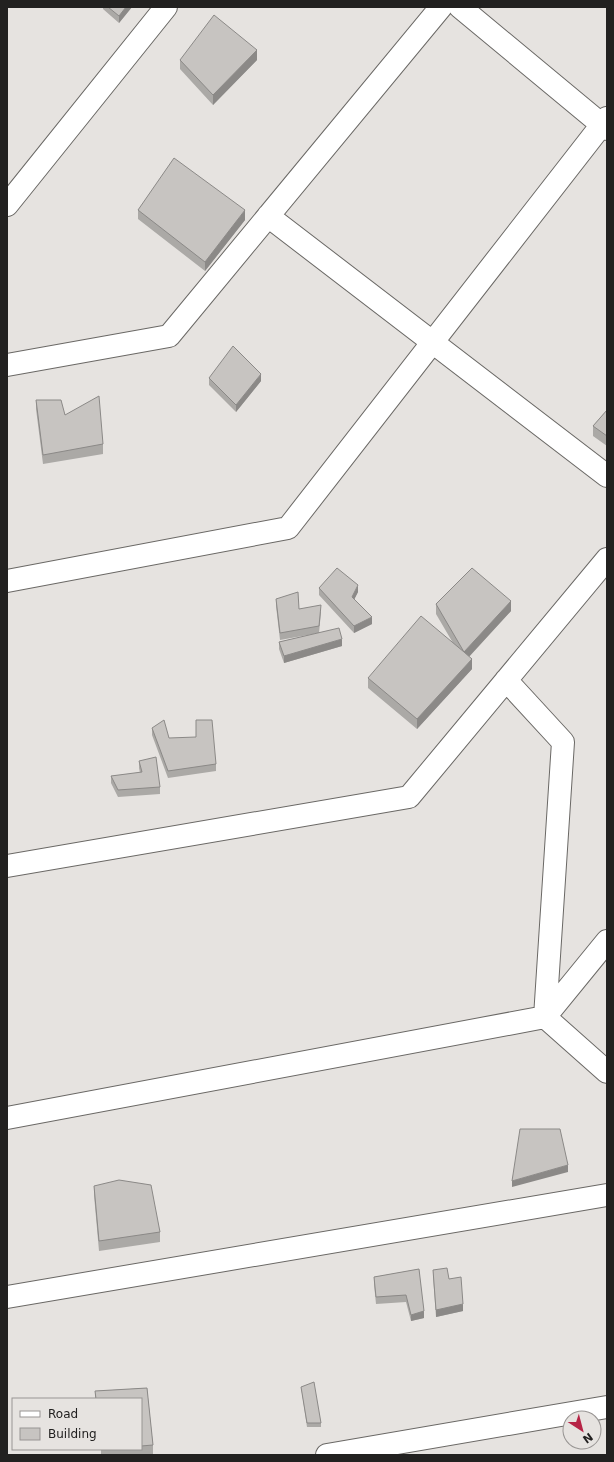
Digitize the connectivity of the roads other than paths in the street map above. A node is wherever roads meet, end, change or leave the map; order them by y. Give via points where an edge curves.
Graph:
1 (166, 7) edge
2 (441, 7) edge
3 (460, 7) edge
4 (605, 124) edge
5 (7, 205) edge
6 (268, 216) junction
7 (432, 342) junction
8 (7, 365) edge
9 (607, 476) edge
10 (607, 559) edge
11 (7, 581) edge
12 (506, 680) junction
13 (7, 866) edge
14 (607, 941) edge
15 (545, 1017) junction
16 (607, 1072) edge
17 (7, 1118) edge
18 (607, 1195) edge
19 (7, 1297) edge
20 (607, 1407) edge
21 (327, 1455) edge

1 - 5 street
2 - 6 street
3 - 4 street
4 - 7 street
6 - 7 street
6 - 8 street via 169,336
7 - 9 street
7 - 11 street via 288,528
10 - 12 street
12 - 13 street via 409,797
12 - 15 street via 562,742
14 - 15 street
15 - 16 street
15 - 17 street
18 - 19 street
20 - 21 street

